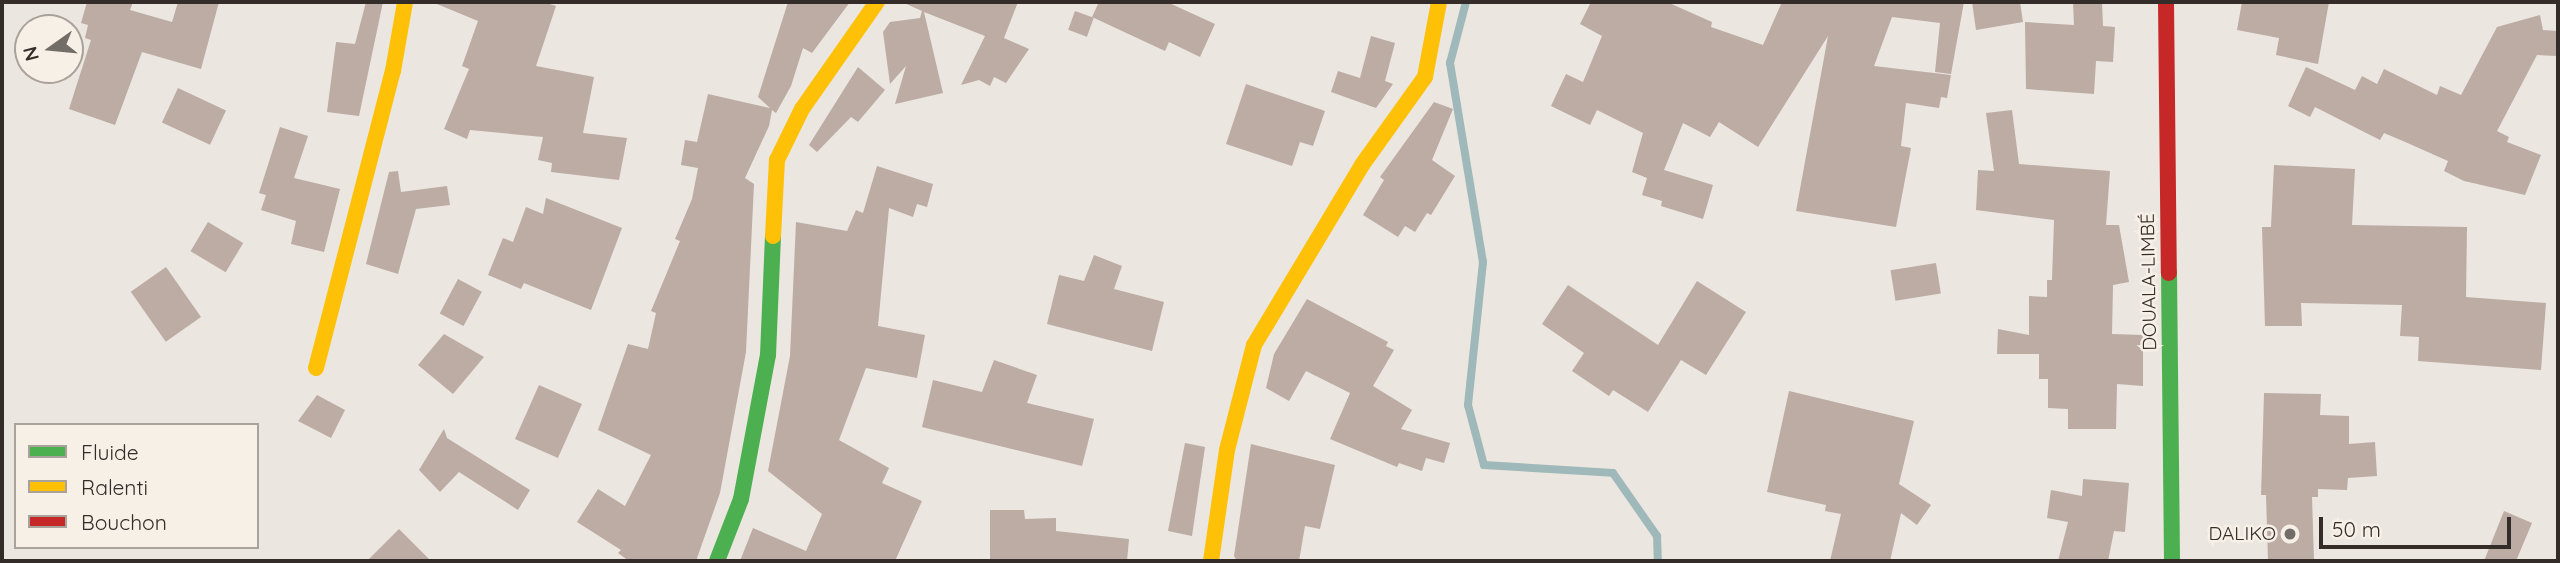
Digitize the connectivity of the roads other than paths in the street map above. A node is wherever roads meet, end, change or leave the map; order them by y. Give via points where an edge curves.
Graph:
1 (405, 2) edge
2 (877, 2) edge
3 (1439, 2) edge
4 (2166, 2) edge
5 (316, 368) dead end
6 (717, 561) edge
7 (1211, 561) edge
8 (2172, 561) edge

1 - 5 main road via 390,84
2 - 6 main road via 802,110 777,160 768,355 741,499
3 - 7 main road via 1425,77 1362,165 1254,345 1227,450
4 - 8 main road, DOUALA-LIMBÉ

